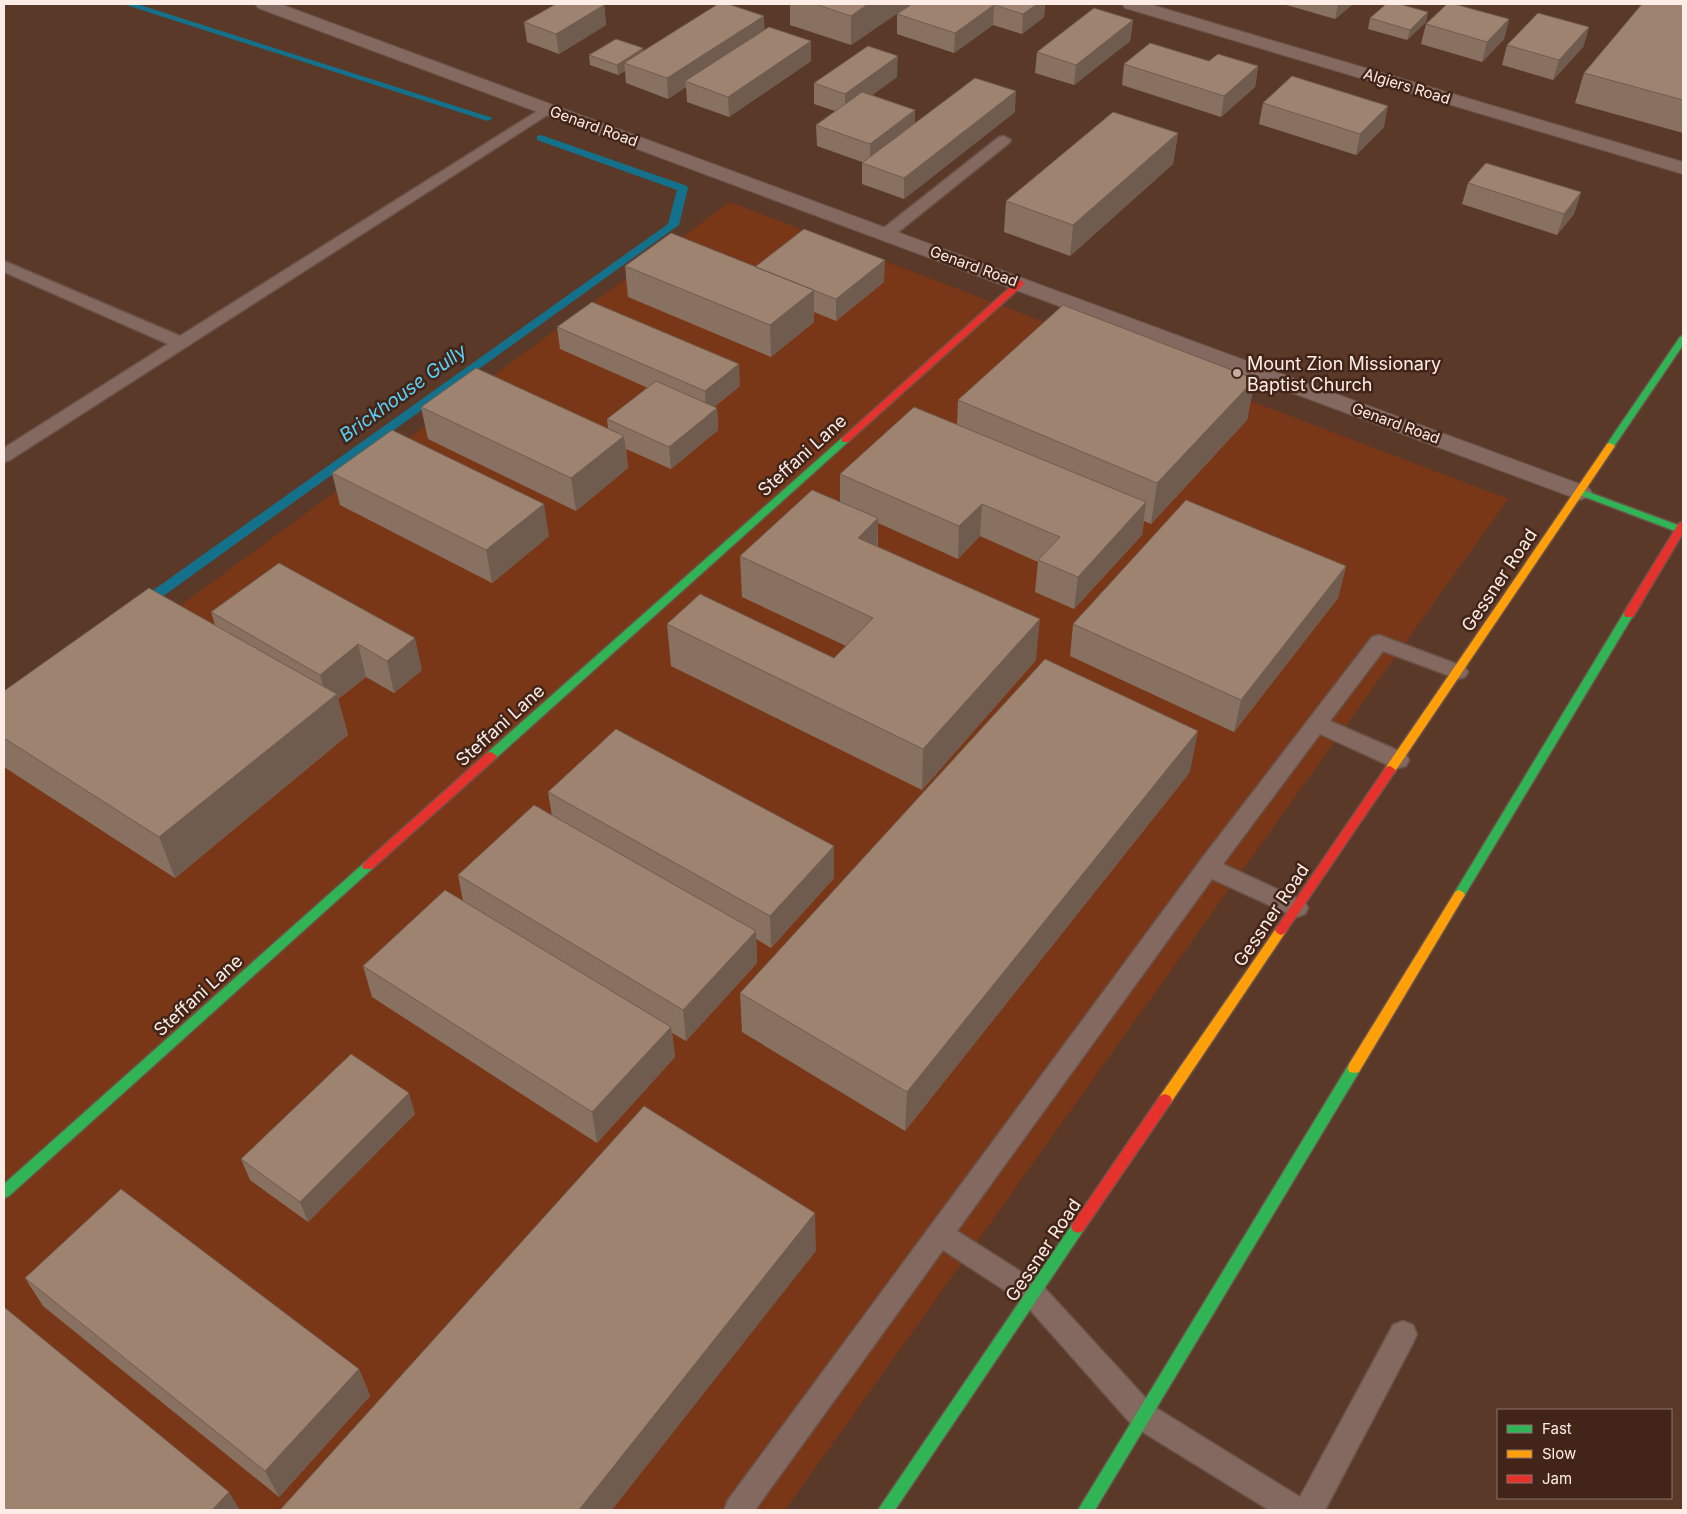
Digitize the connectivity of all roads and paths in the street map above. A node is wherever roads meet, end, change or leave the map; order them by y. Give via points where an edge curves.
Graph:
1 (264, 4) edge
2 (1131, 4) edge
3 (547, 108) junction
4 (1004, 140) dead end
5 (1683, 168) edge
6 (886, 234) junction
7 (4, 266) edge
8 (1020, 283) junction
9 (1683, 339) edge
10 (181, 343) junction
11 (4, 456) edge
12 (1580, 492) junction
13 (1682, 529) edge
14 (1458, 672) junction
15 (1317, 724) junction
16 (1398, 760) junction
17 (1208, 867) junction
18 (1297, 908) junction
19 (4, 1192) edge
20 (940, 1234) junction
21 (1034, 1294) junction
22 (1403, 1334) dead end
23 (1143, 1416) junction
24 (738, 1510) edge
25 (886, 1510) edge
26 (1086, 1510) edge
27 (1295, 1510) edge
28 (1309, 1510) edge

1 - 3 street, Genard Road
2 - 5 street, Algiers Road
3 - 6 street, Genard Road
3 - 10 lane
4 - 6 lane
6 - 8 street, Genard Road
7 - 10 lane
8 - 12 street, Genard Road
8 - 19 main road, Steffani Lane
9 - 12 main road, Gessner Road
10 - 11 lane
12 - 13 main road, Genard Road
12 - 14 main road, Gessner Road
13 - 23 main road
14 - 15 lane via 1379,642
14 - 16 main road, Gessner Road
15 - 16 lane
15 - 17 lane
16 - 18 main road, Gessner Road
17 - 18 lane
17 - 20 lane
18 - 21 main road, Gessner Road
20 - 21 lane
20 - 24 lane
21 - 23 lane
21 - 25 main road, Gessner Road
22 - 28 lane
23 - 26 main road
23 - 27 lane

